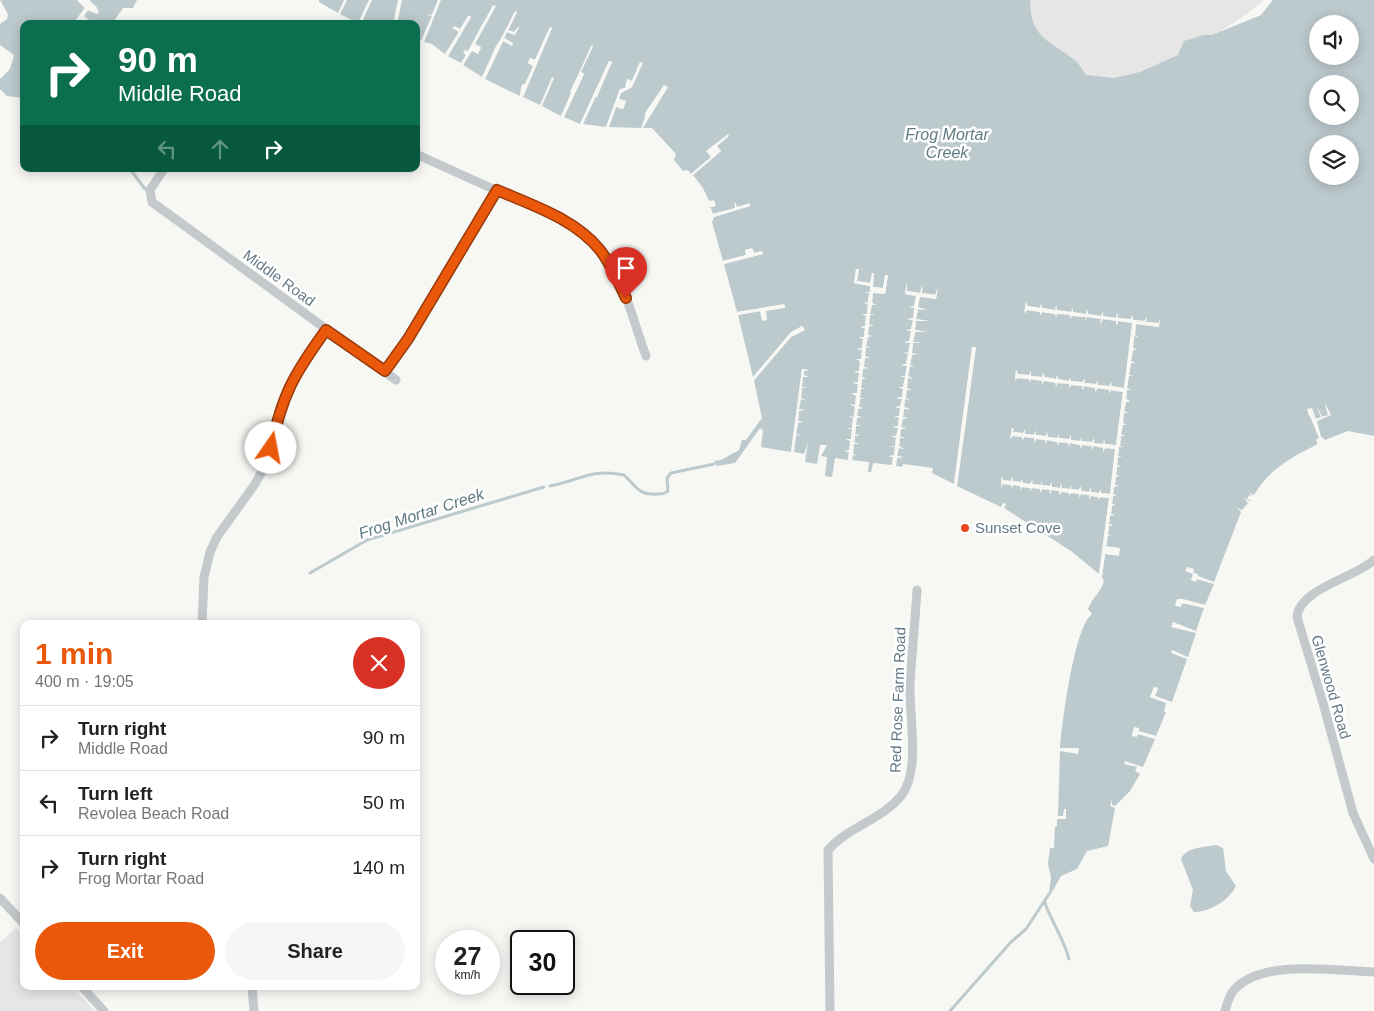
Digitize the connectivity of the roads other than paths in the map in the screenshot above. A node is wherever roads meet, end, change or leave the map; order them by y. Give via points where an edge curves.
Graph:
1 (420, 156) edge
2 (161, 172) edge
3 (497, 190) junction
4 (326, 330) junction
5 (646, 356) dead end
6 (385, 371) junction
7 (396, 380) dead end
8 (1374, 560) edge
9 (917, 590) dead end
10 (202, 620) edge
11 (1374, 859) edge
12 (0, 898) edge
13 (20, 920) edge
14 (1374, 972) edge
15 (85, 990) edge
16 (252, 990) edge
17 (104, 1011) edge
18 (254, 1011) edge
19 (830, 1011) edge
20 (1225, 1011) edge

1 - 3 street
2 - 4 street, Middle Road via 150,194 152,202
3 - 5 street via 564,221 599,248 620,286
3 - 6 street via 408,339
4 - 6 street, Middle Road
4 - 10 street via 289,386 265,466 210,552 204,577
6 - 7 street, Middle Road
8 - 11 street, Glenwood Road via 1307,597 1297,616 1324,703 1352,813
9 - 19 street, Red Rose Farm Road via 910,686 912,766 909,781 903,793 888,808 837,840 828,850
12 - 13 street
14 - 20 street via 1294,969 1262,972 1233,990
15 - 17 street
16 - 18 street

